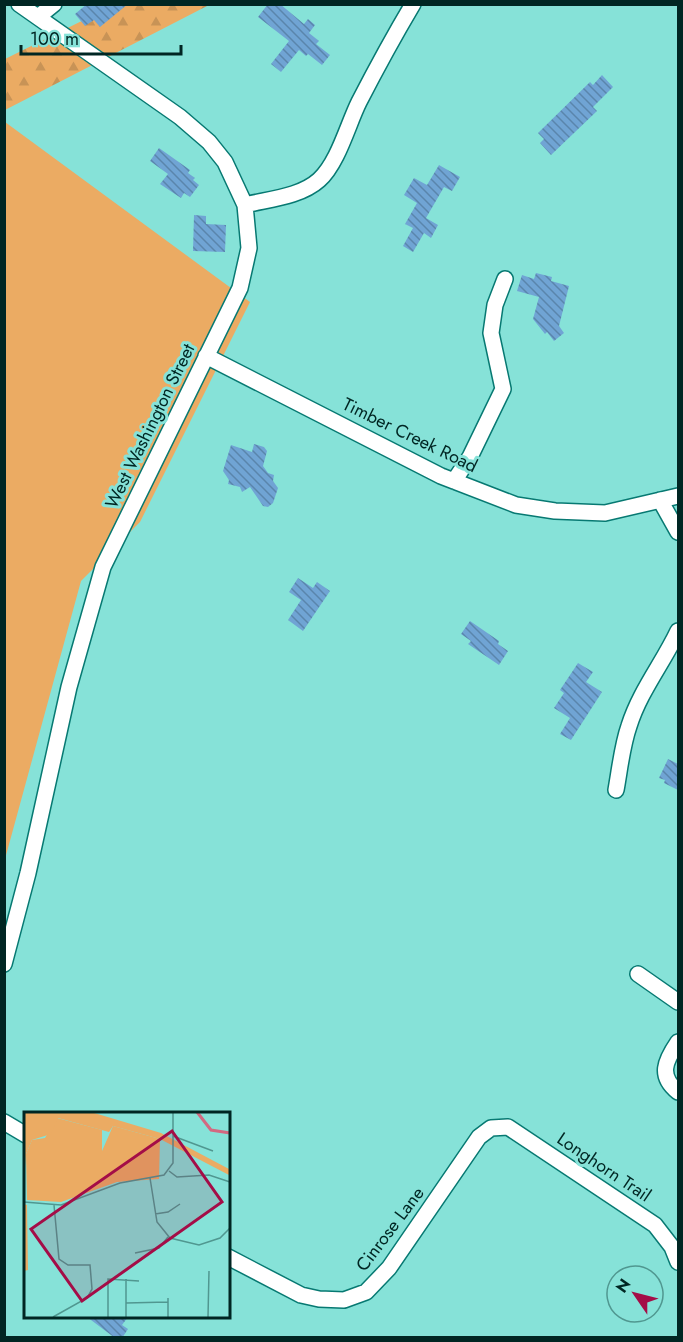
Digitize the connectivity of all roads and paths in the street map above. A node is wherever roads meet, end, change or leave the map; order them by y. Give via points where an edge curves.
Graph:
1 (19, 4) edge
2 (54, 4) edge
3 (413, 4) edge
4 (38, 17) junction
5 (245, 205) junction
6 (505, 279) dead end
7 (206, 356) junction
8 (454, 481) junction
9 (678, 496) edge
10 (660, 500) junction
11 (678, 532) edge
12 (678, 631) edge
13 (616, 790) dead end
14 (4, 964) edge
15 (638, 974) dead end
16 (678, 1002) edge
17 (678, 1042) edge
18 (678, 1092) edge
19 (4, 1122) edge
20 (491, 1128) joint
21 (24, 1134) edge
22 (230, 1258) edge
23 (678, 1262) edge

1 - 4 street, West Washington Street
2 - 4 street
3 - 5 street via 321,179 297,192
4 - 5 street, West Washington Street via 180,117 209,142 225,162
5 - 7 street, West Washington Street via 249,248 240,288
6 - 8 street via 495,305 492,333 503,389
7 - 8 street, Timber Creek Road
7 - 14 street, West Washington Street via 103,567 69,687
8 - 10 street, Timber Creek Road via 516,505 555,511 605,513
9 - 10 street, Timber Creek Road
10 - 11 street
12 - 13 street via 629,724
15 - 16 street
17 - 18 street via 664,1076
19 - 21 street
20 - 22 street, Cinrose Lane via 479,1137 389,1268 366,1292 344,1300 310,1297
20 - 23 street, Longhorn Trail via 508,1127 656,1225

